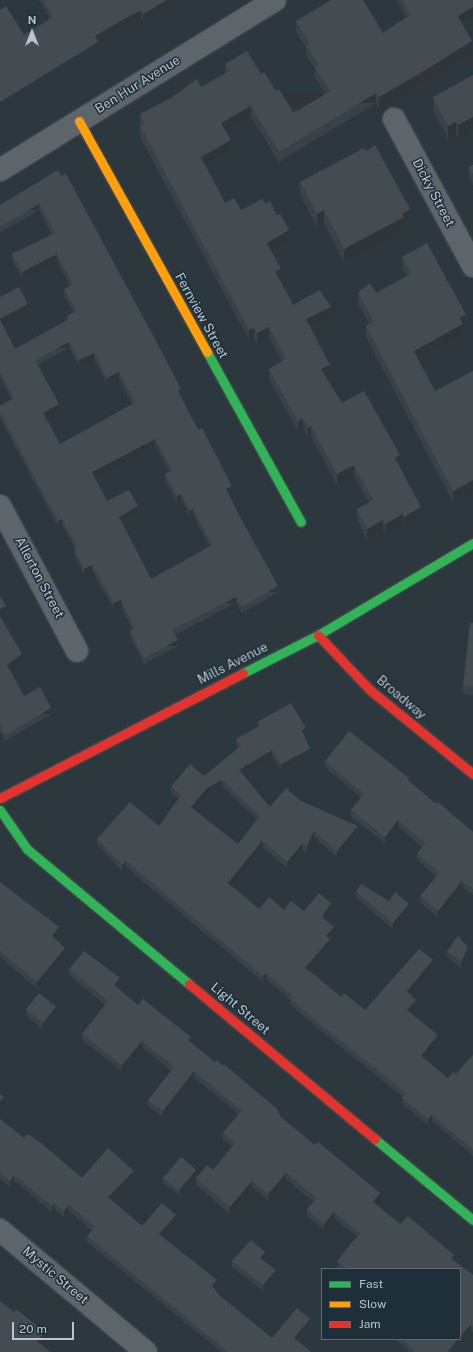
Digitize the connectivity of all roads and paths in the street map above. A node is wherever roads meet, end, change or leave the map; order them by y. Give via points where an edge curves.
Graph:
1 (275, 0) edge
2 (394, 119) dead end
3 (79, 121) junction
4 (0, 170) edge
5 (473, 266) edge
6 (0, 506) edge
7 (301, 522) dead end
8 (473, 543) edge
9 (318, 635) junction
10 (77, 650) dead end
11 (473, 774) edge
12 (0, 798) edge
13 (0, 810) edge
14 (473, 1220) edge
15 (0, 1230) edge
16 (146, 1352) edge

1 - 3 street, Ben Hur Avenue
2 - 5 street, Dicky Street
3 - 4 street, Ben Hur Avenue
3 - 7 street, Fernview Street
6 - 10 street, Allerton Street
8 - 9 street, Mills Avenue
9 - 11 street, Broadway via 370,690
9 - 12 street, Mills Avenue
13 - 14 street, Light Street via 27,849
15 - 16 street, Mystic Street

